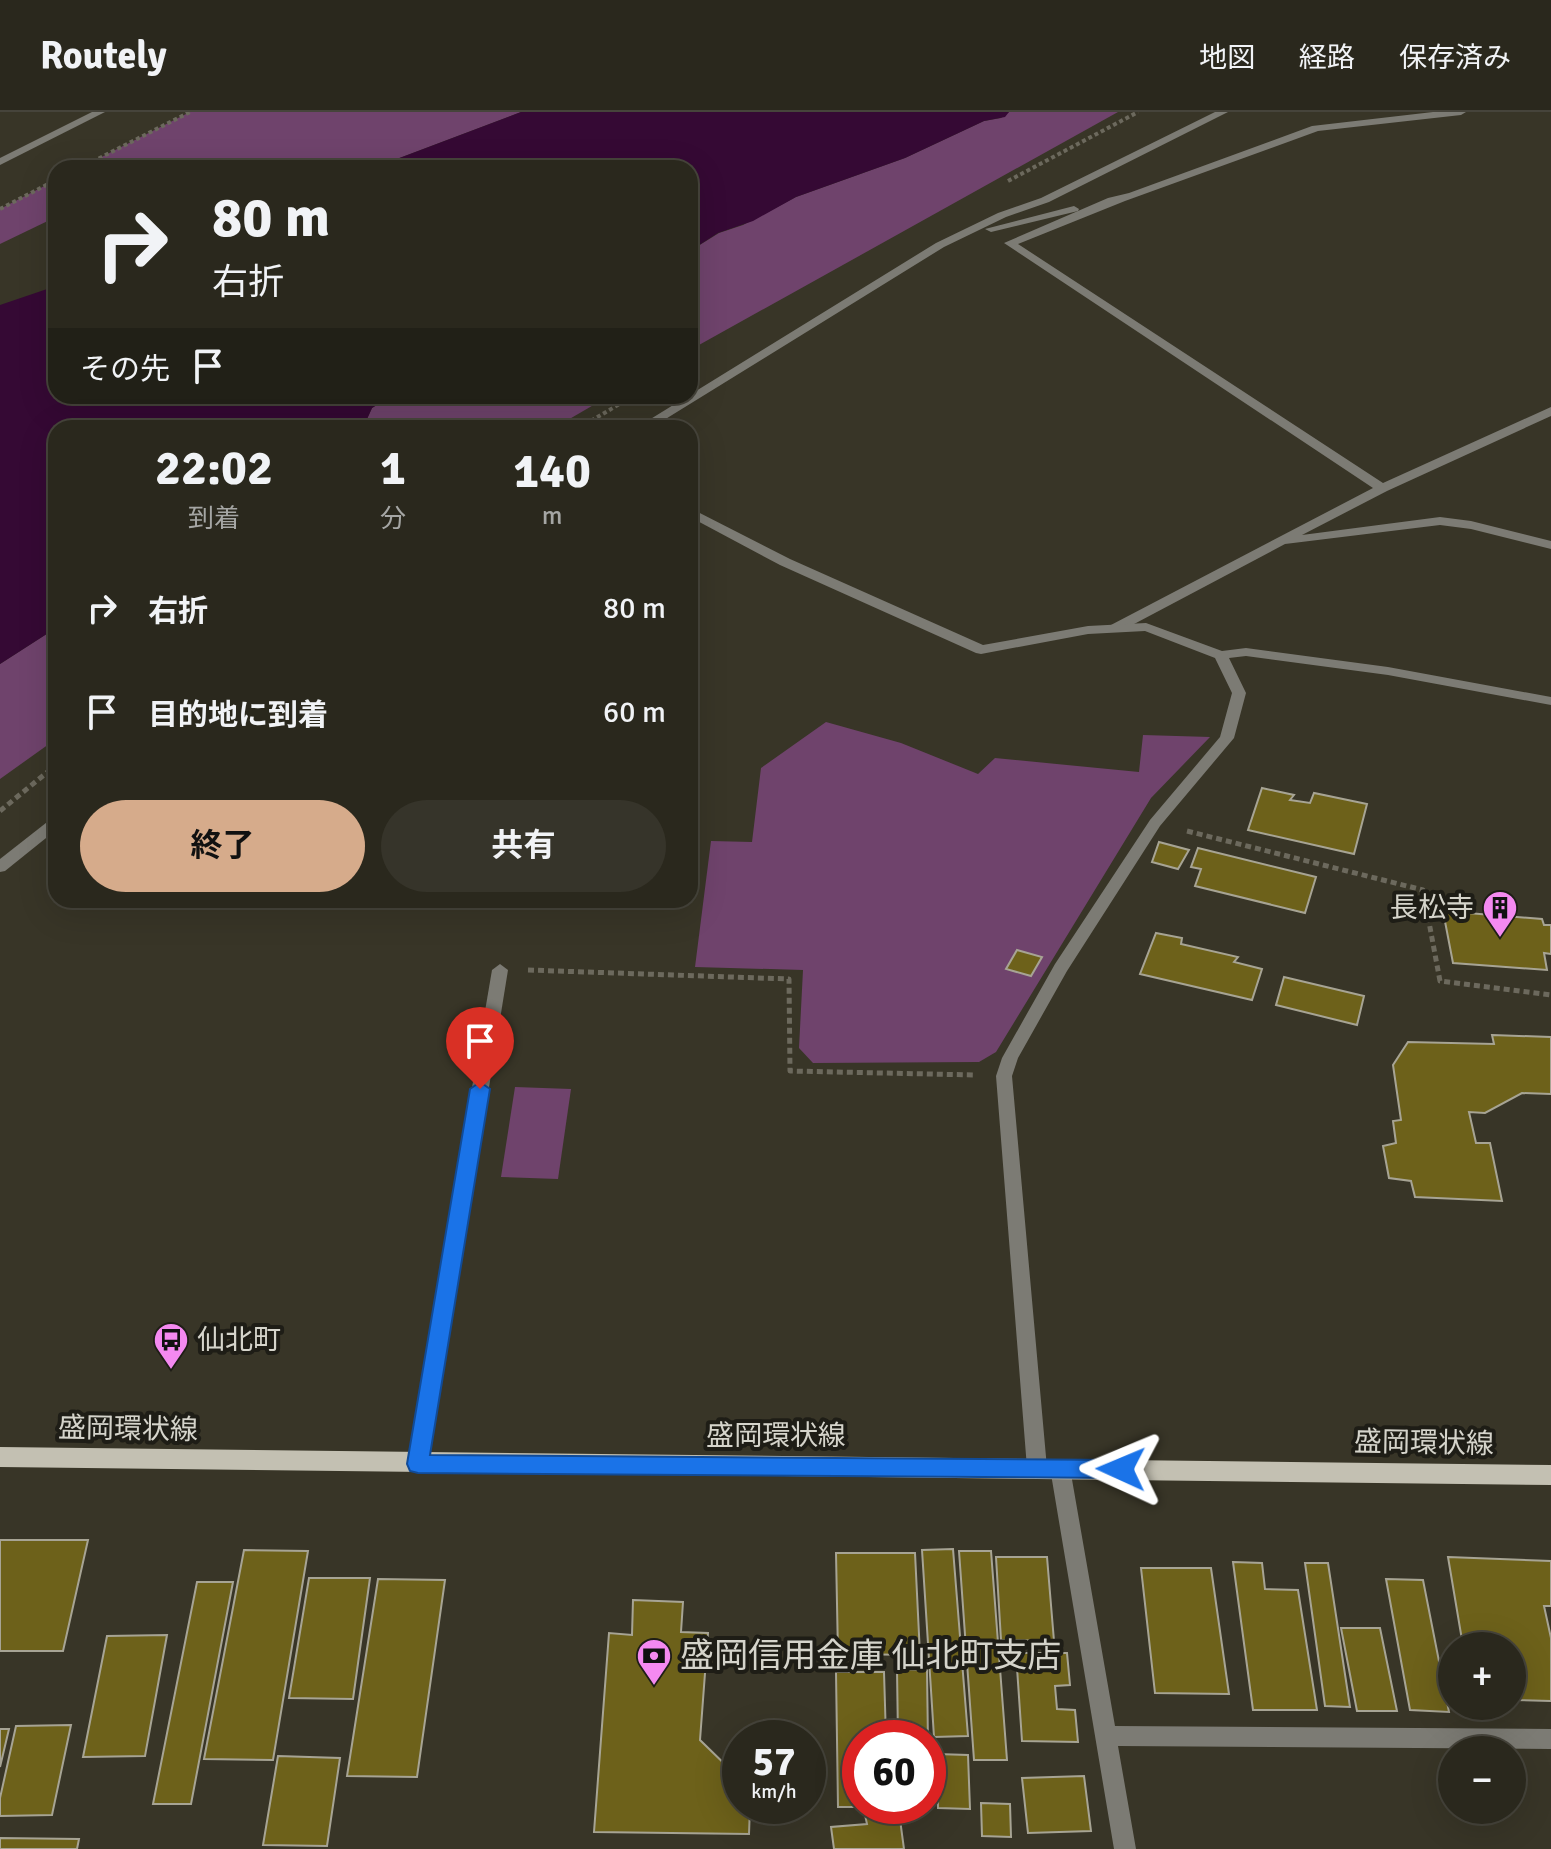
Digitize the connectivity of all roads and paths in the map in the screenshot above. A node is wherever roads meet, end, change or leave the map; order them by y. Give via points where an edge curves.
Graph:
1 (100, 112) edge
2 (190, 112) edge
3 (1223, 112) edge
4 (1347, 112) edge
5 (1461, 112) edge
6 (1316, 128) junction
7 (96, 160) edge
8 (0, 162) edge
9 (48, 184) edge
10 (1122, 198) junction
11 (0, 209) edge
12 (940, 245) junction
13 (698, 394) edge
14 (620, 404) edge
15 (681, 404) edge
16 (1551, 411) edge
17 (592, 420) edge
18 (655, 420) edge
19 (1382, 488) junction
20 (698, 516) edge
21 (1278, 543) junction
22 (1551, 545) edge
23 (1114, 629) junction
24 (1221, 655) junction
25 (1551, 701) edge
26 (48, 772) edge
27 (0, 811) edge
28 (1155, 823) junction
29 (48, 828) edge
30 (0, 867) edge
31 (500, 970) joint
32 (1551, 995) edge
33 (1004, 1076) junction
34 (0, 1457) edge
35 (418, 1464) junction
36 (1048, 1468) junction
37 (1551, 1475) edge
38 (1104, 1736) junction
39 (1551, 1739) edge
40 (1125, 1849) edge

1 - 8 street
2 - 7 path
3 - 12 street
4 - 6 street
5 - 6 street
6 - 10 street
9 - 11 path
10 - 12 street
10 - 19 street via 1010,243
12 - 13 street
14 - 17 path
15 - 18 street
16 - 19 street
19 - 21 street
20 - 23 street via 785,562 981,650
21 - 22 street via 1440,521
21 - 23 street
23 - 24 street via 1146,627
24 - 25 street via 1246,652 1372,668
24 - 28 street via 1239,693 1227,738
26 - 27 path
28 - 32 path via 1423,890 1440,981
28 - 33 street via 1061,968
29 - 30 street
31 - 33 path via 789,979 790,1071
31 - 35 street
33 - 36 street
34 - 35 main road, 盛岡環状線
35 - 36 main road, 盛岡環状線
36 - 37 main road, 盛岡環状線
36 - 38 street
38 - 39 street
38 - 40 street

